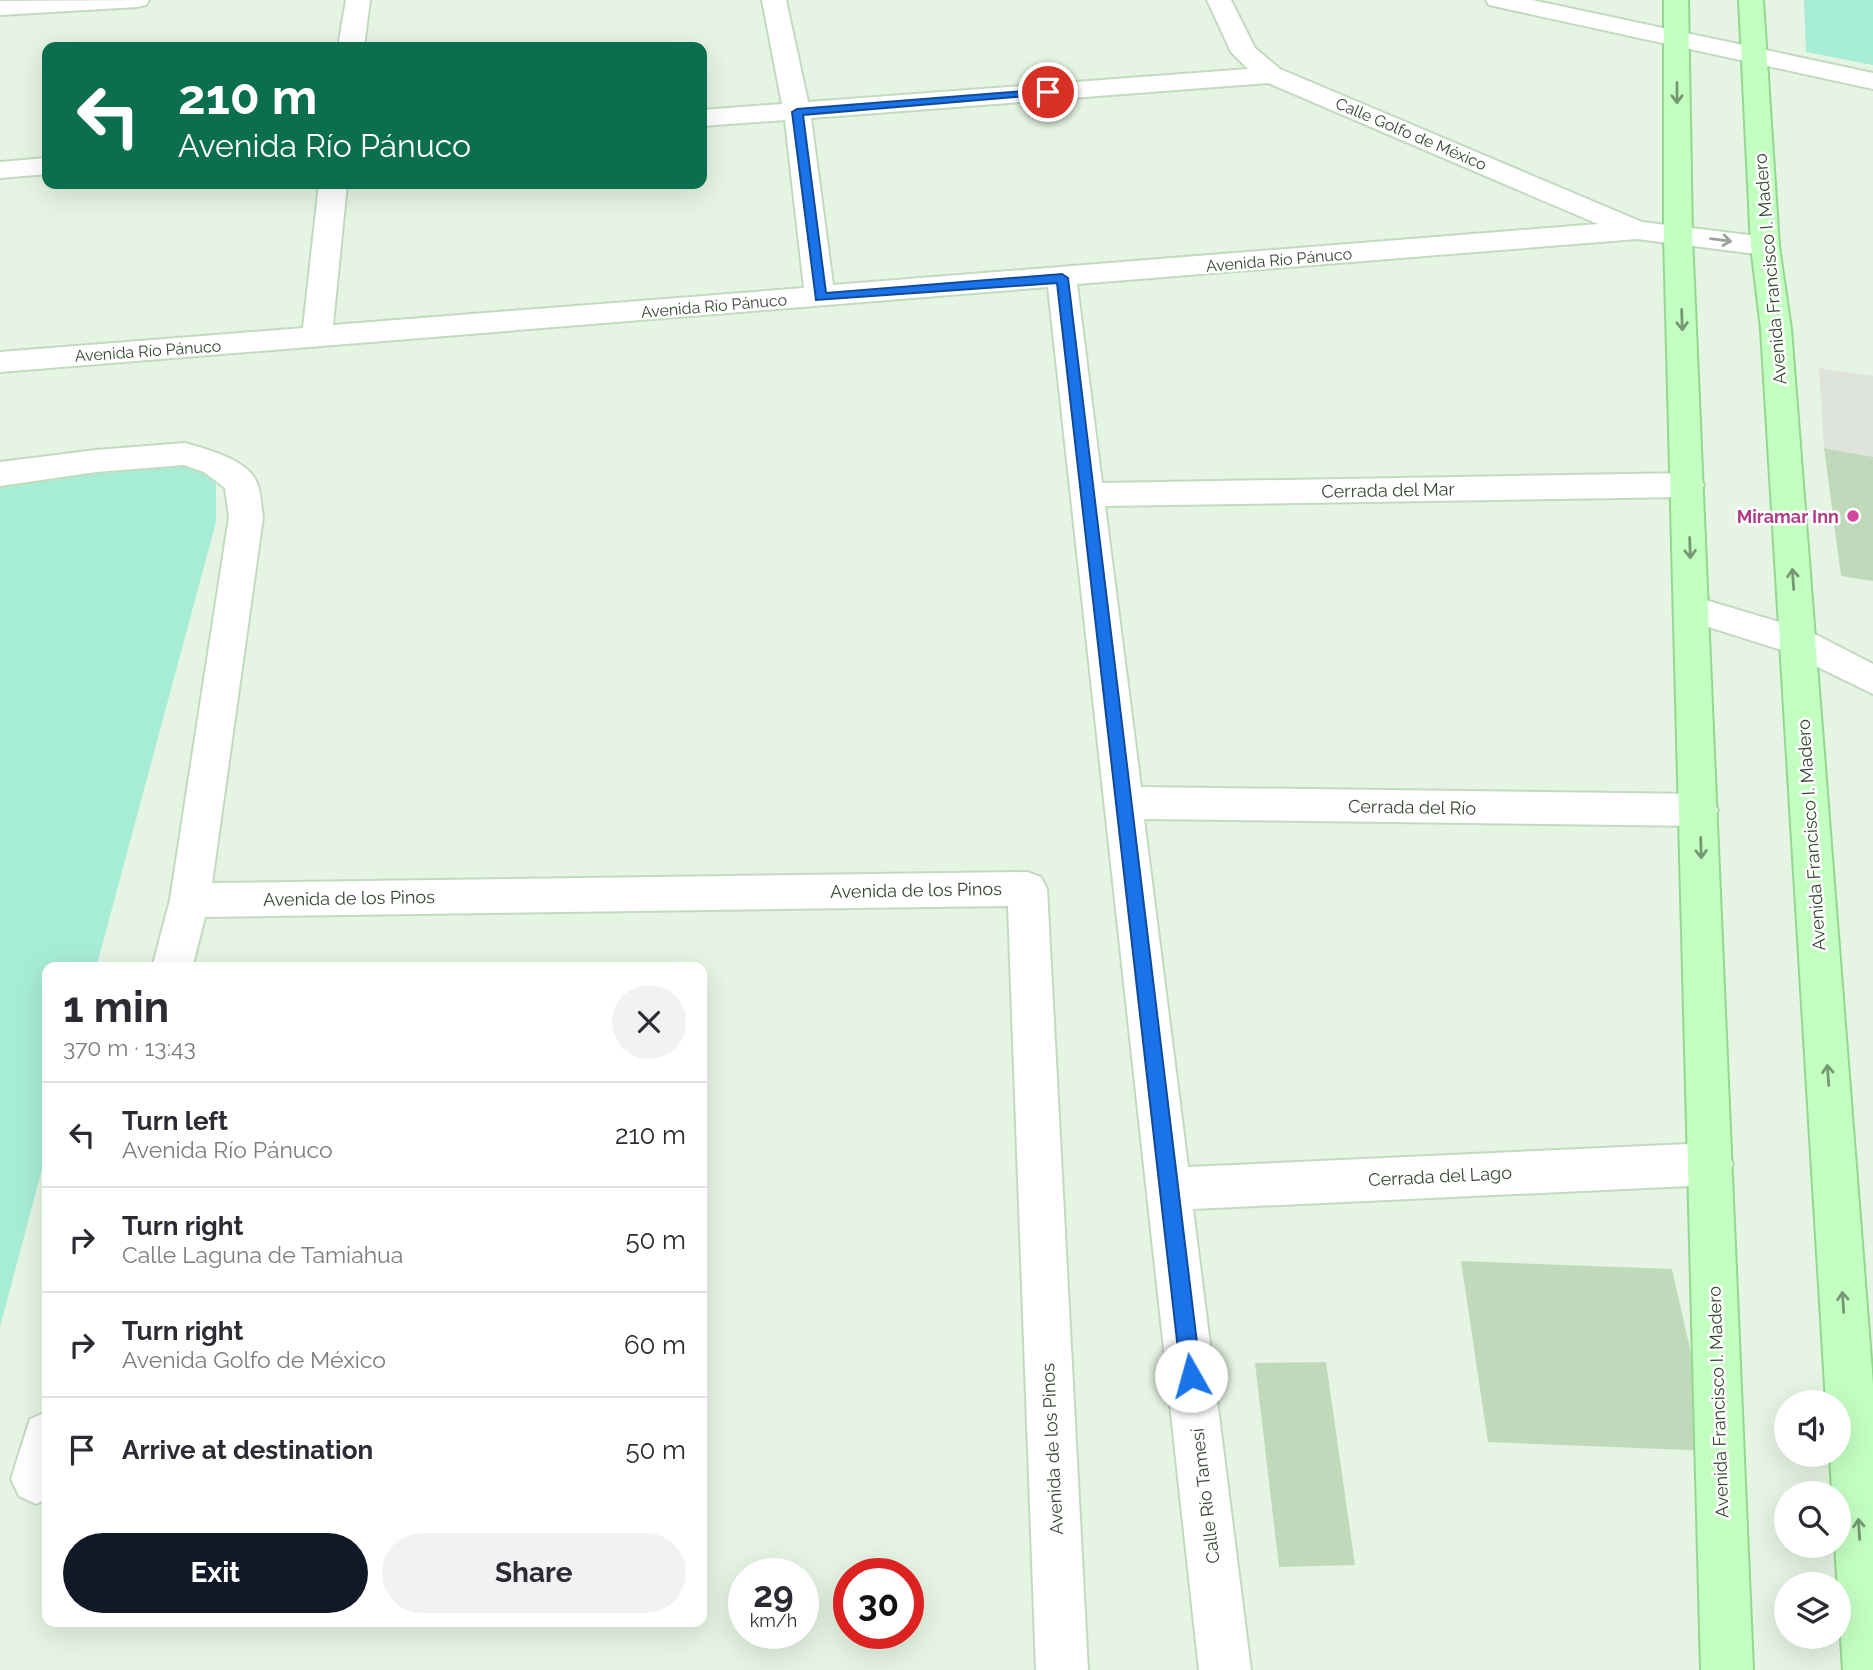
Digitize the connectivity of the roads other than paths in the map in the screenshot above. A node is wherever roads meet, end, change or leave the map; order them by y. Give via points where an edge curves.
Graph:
1 (3, 0) edge
2 (137, 0) edge
3 (358, 0) edge
4 (774, 0) edge
5 (1219, 0) edge
6 (1499, 0) edge
7 (1676, 0) edge
8 (1751, 0) edge
9 (0, 8) edge
10 (1676, 38) junction
11 (352, 42) edge
12 (1756, 54) junction
13 (1271, 75) junction
14 (1873, 81) edge
15 (797, 112) junction
16 (707, 118) edge
17 (42, 166) edge
18 (0, 170) edge
19 (332, 189) edge
20 (1637, 230) junction
21 (1678, 235) junction
22 (1765, 246) junction
23 (1062, 278) junction
24 (820, 297) junction
25 (317, 338) junction
26 (0, 362) edge
27 (0, 474) edge
28 (1688, 485) junction
29 (1087, 495) junction
30 (1692, 609) junction
31 (1797, 641) junction
32 (1873, 680) edge
33 (1124, 803) junction
34 (1699, 810) junction
35 (190, 900) junction
36 (174, 962) edge
37 (1710, 1164) junction
38 (1169, 1189) junction
39 (1062, 1670) edge
40 (1225, 1670) edge
41 (1727, 1670) edge
42 (1869, 1670) edge

1 - 9 street
2 - 9 street
3 - 11 street
4 - 15 street
5 - 13 street, Calle Golfo de México via 1244,52
6 - 10 street
7 - 10 main road, Avenida Francisco I. Madero
8 - 12 main road, Avenida Francisco I. Madero
10 - 12 street
10 -> 21 main road, Avenida Francisco I. Madero
12 - 14 street
12 - 22 main road, Avenida Francisco I. Madero
13 - 15 street
13 - 20 street, Calle Golfo de México
15 - 16 street
15 - 24 street
17 - 18 street
19 - 25 street
20 - 21 street, Avenida Río Pánuco
20 - 23 street, Avenida Río Pánuco
21 -> 22 street, Avenida Río Pánuco
21 -> 28 main road, Avenida Francisco I. Madero
31 -> 22 main road, Avenida Francisco I. Madero via 1776,329
23 - 24 street, Avenida Río Pánuco
23 - 29 street, Calle Río Tamesí
24 - 25 street, Avenida Río Pánuco
25 - 26 street, Avenida Río Pánuco
27 - 35 street via 185,454 215,464 241,483 246,517
28 - 29 street, Cerrada del Mar
28 -> 30 main road, Avenida Francisco I. Madero
29 - 33 street, Calle Río Tamesí
30 - 31 street
30 - 34 main road, Avenida Francisco I. Madero
31 - 32 street
42 -> 31 main road, Avenida Francisco I. Madero
33 - 34 street, Cerrada del Río
33 - 38 street, Calle Río Tamesí
34 -> 37 main road, Avenida Francisco I. Madero
35 - 36 street
35 - 39 street, Avenida de los Pinos via 1027,888
37 - 38 street, Cerrada del Lago
37 - 41 main road, Avenida Francisco I. Madero
38 - 40 street, Calle Río Tamesí

